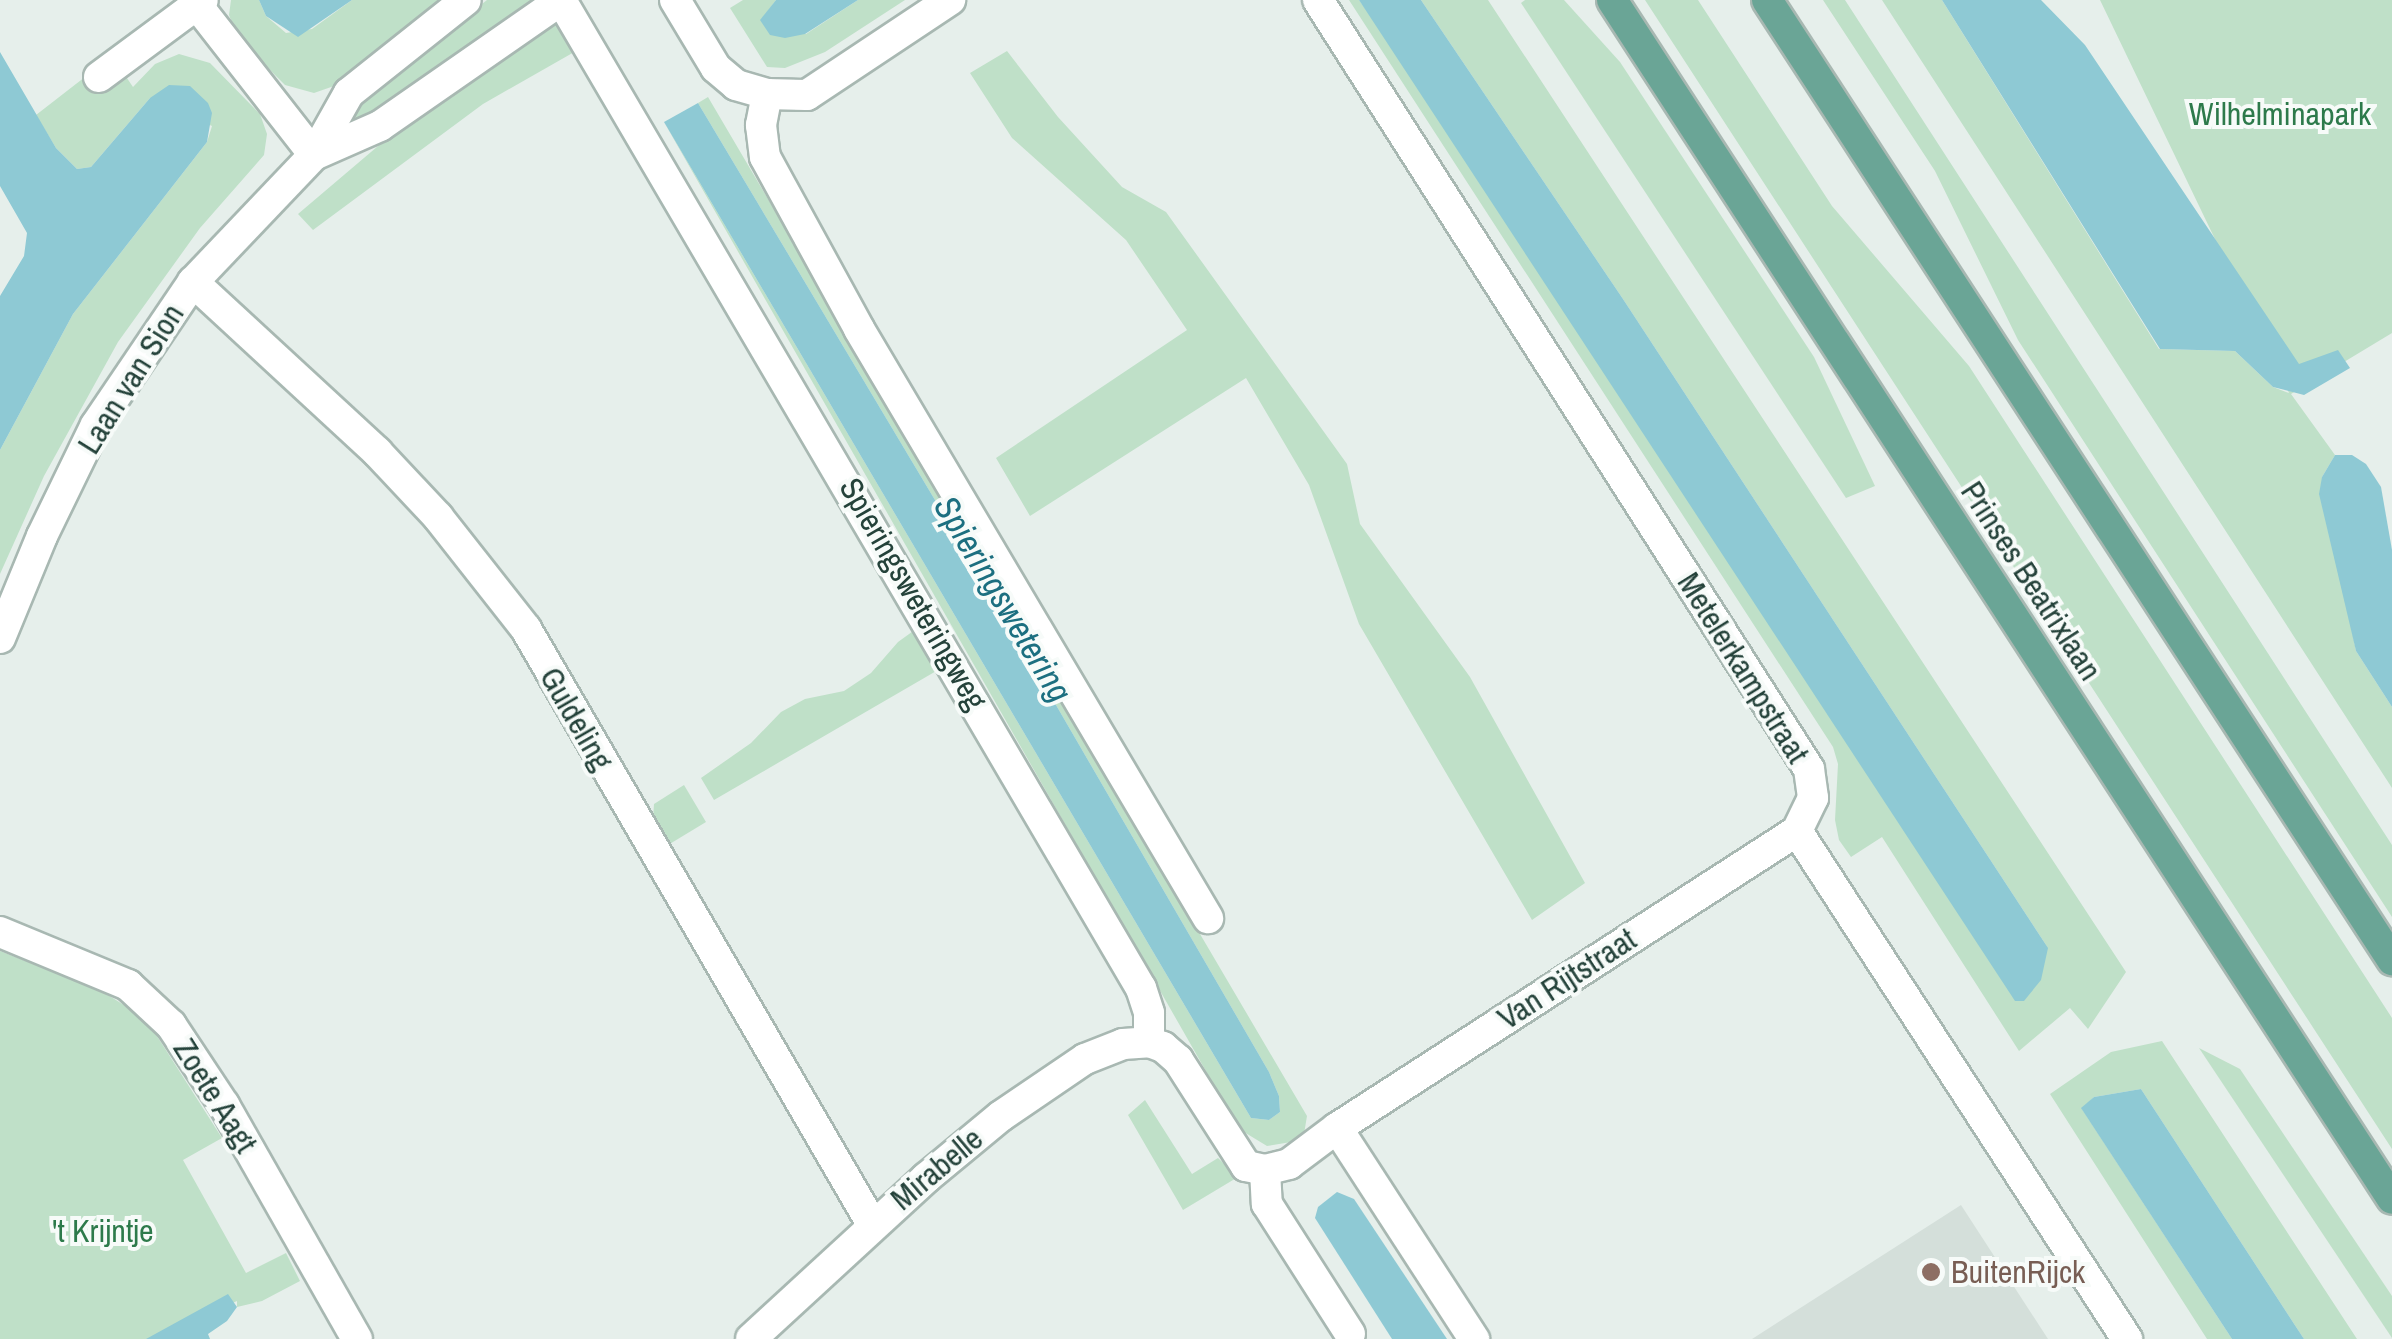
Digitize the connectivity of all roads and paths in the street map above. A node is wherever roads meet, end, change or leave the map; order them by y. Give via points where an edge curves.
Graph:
1 (466, 0) edge
2 (561, 0) edge
3 (675, 0) edge
4 (950, 0) edge
5 (1318, 0) edge
6 (1612, 0) edge
7 (1767, 0) edge
8 (200, 2) edge
9 (99, 78) dead end
10 (767, 94) junction
11 (314, 155) junction
12 (192, 282) junction
13 (0, 638) edge
14 (1798, 831) junction
15 (1208, 918) dead end
16 (0, 932) edge
17 (2392, 960) edge
18 (1149, 1042) junction
19 (1337, 1128) junction
20 (1265, 1170) junction
21 (2392, 1200) edge
22 (872, 1224) junction
23 (1350, 1334) dead end
24 (357, 1339) edge
25 (751, 1339) edge
26 (1474, 1339) edge
27 (2128, 1339) edge

1 - 11 street, Laan van Sion via 349,93
2 - 11 street, Laan van Sion via 380,126
2 - 18 street, Spieringsweteringweg via 1142,988
3 - 10 street via 716,68 736,85
4 - 10 street via 808,94
5 - 14 street, Metelerkampstraat via 1808,769 1812,798
6 - 21 main road, Prinses Beatrixlaan
7 - 17 main road
8 - 9 street
8 - 11 street
10 - 15 street via 761,124 765,157 859,330
11 - 12 street, Laan van Sion
12 - 13 street, Laan van Sion via 96,426
12 - 22 street, Guldeling via 377,452 438,517 526,630
14 - 19 street, Van Rijtstraat
14 - 27 street
16 - 24 street, Zoete Aagt via 128,985 170,1024 224,1105
18 - 20 street via 1178,1060 1246,1166
18 - 22 street, Mirabelle via 1085,1059 1001,1116
19 - 20 street via 1289,1164
19 - 26 street
20 - 23 street via 1267,1204
22 - 25 street, Mirabelle

